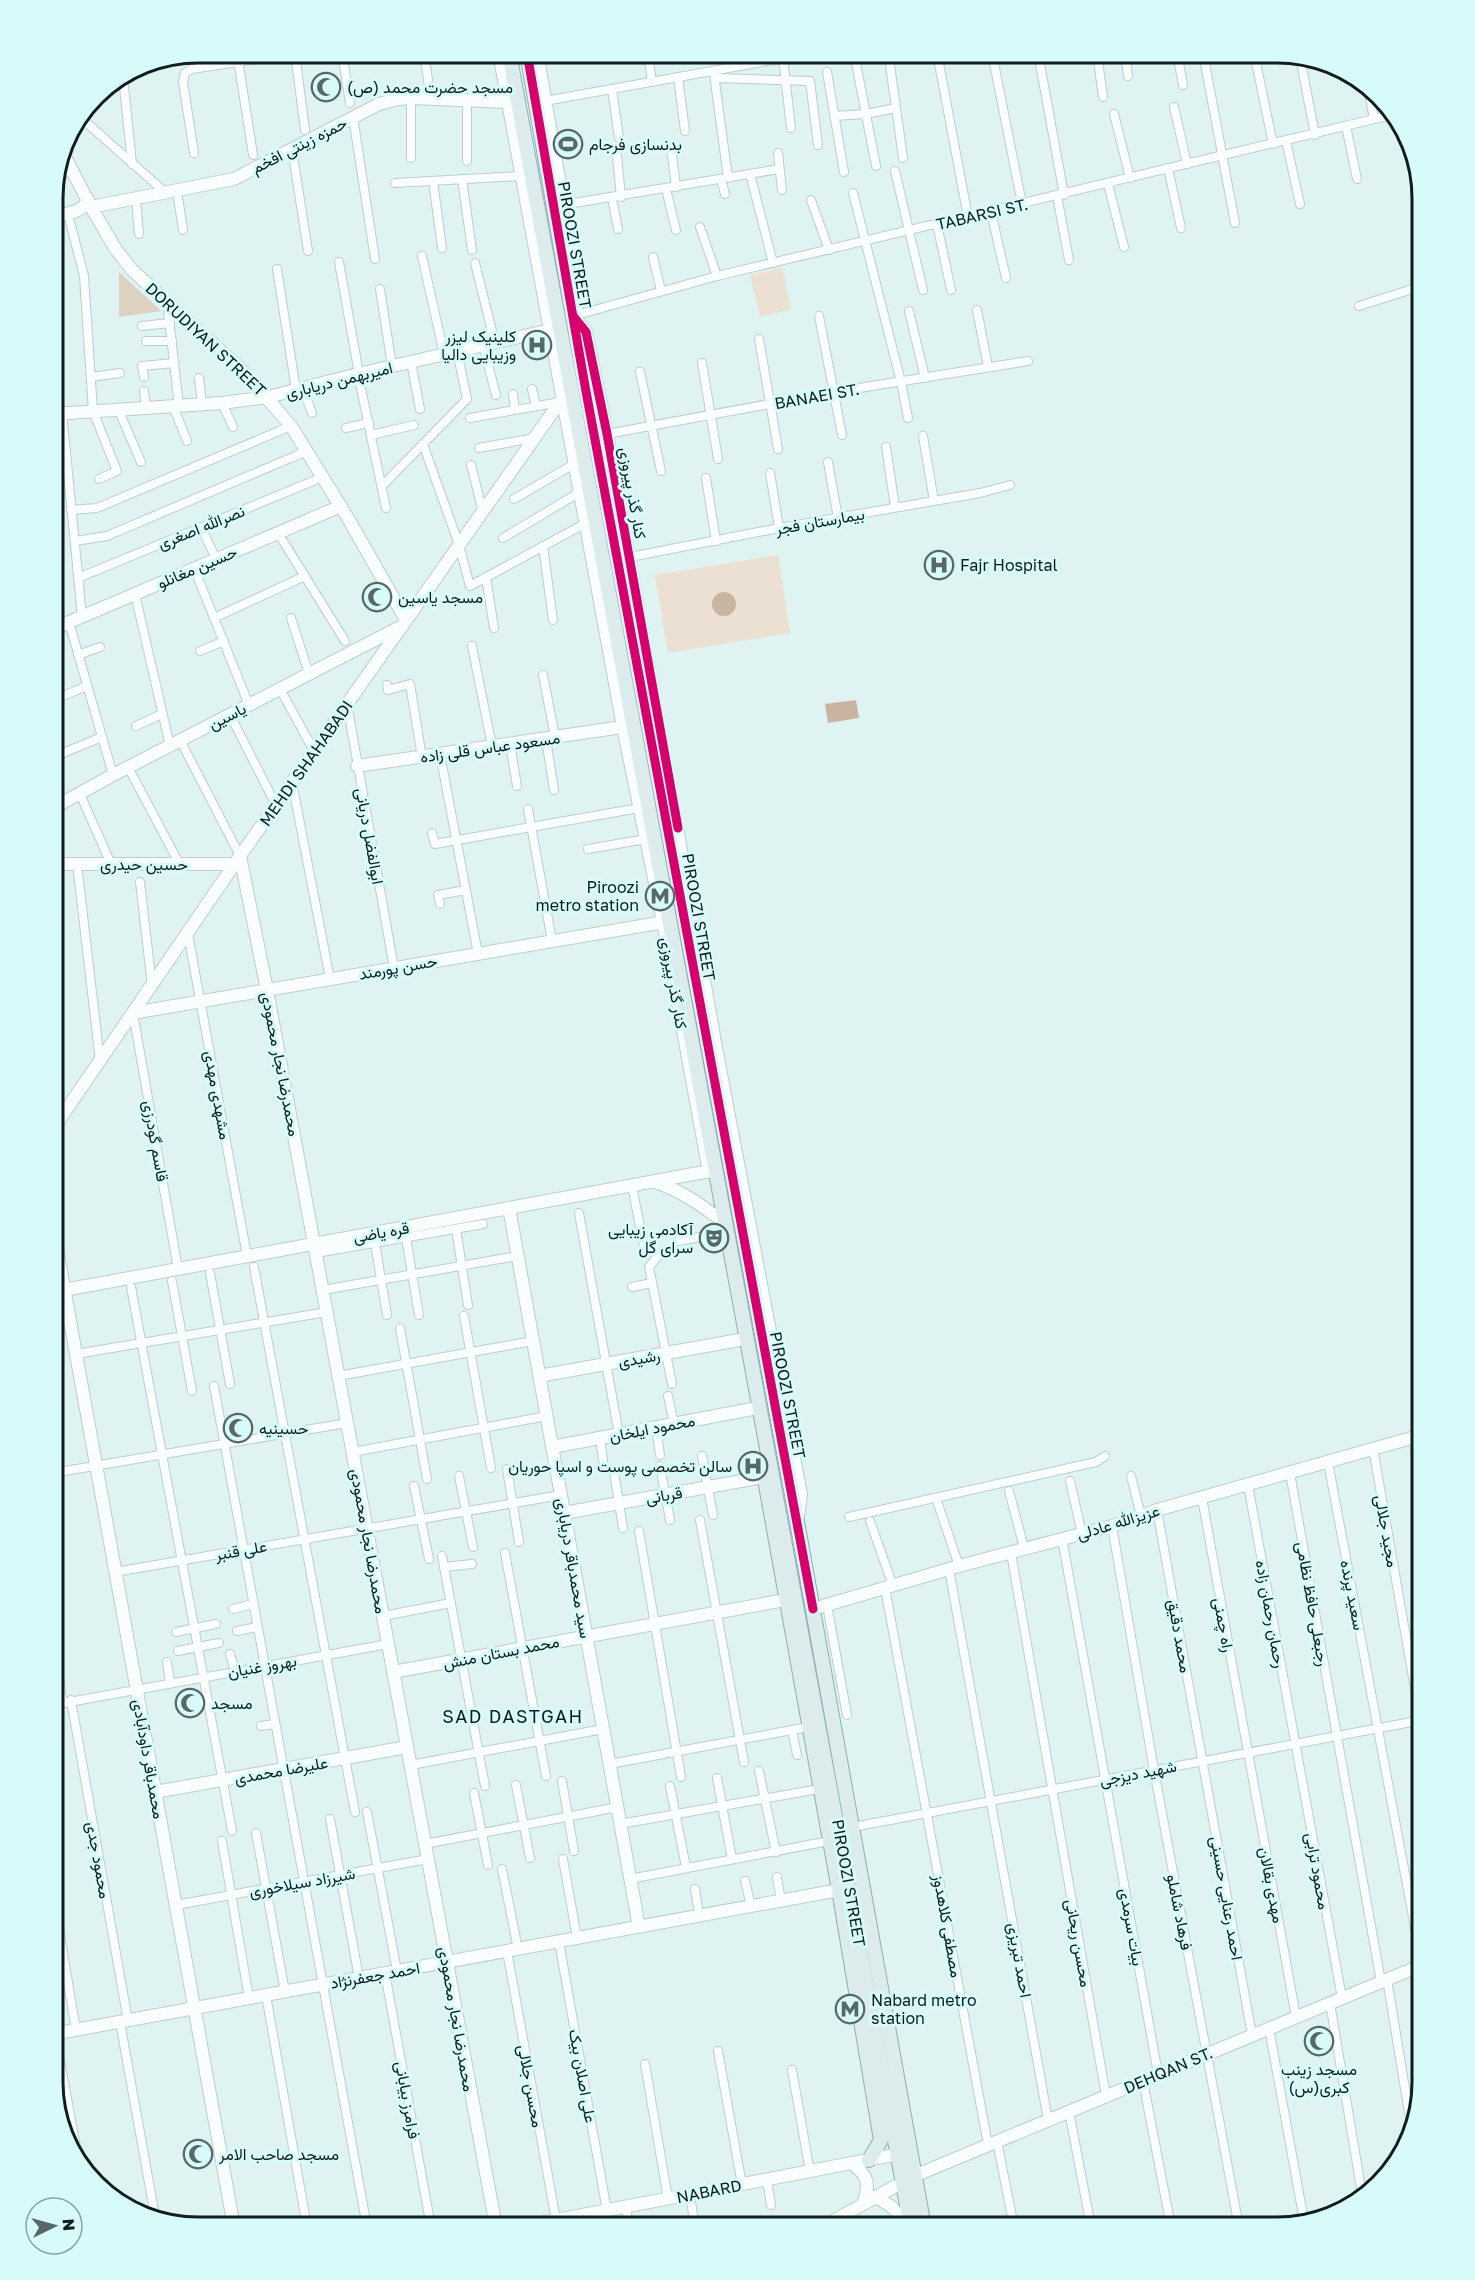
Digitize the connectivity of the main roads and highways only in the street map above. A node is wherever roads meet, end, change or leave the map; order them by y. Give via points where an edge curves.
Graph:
1 (511, 63) edge
2 (534, 63) edge
3 (623, 562) junction
4 (604, 568) junction
5 (719, 1170) junction
6 (820, 1607) junction
7 (798, 1612) junction
8 (826, 1681) junction
9 (812, 1684) junction
10 (844, 1889) junction
11 (853, 1975) junction
12 (868, 1990) junction
13 (874, 2022) junction
14 (864, 2042) junction
15 (869, 2160) road end
16 (909, 2179) junction
17 (911, 2217) edge
18 (921, 2217) edge

1 - 4 main road, PIROOZI STREET
2 - 3 main road, PIROOZI STREET via 573,316 601,435
3 - 4 main road
3 - 5 main road, PIROOZI STREET via 705,1029
4 - 5 main road, PIROOZI STREET via 644,807
5 - 6 main road, PIROOZI STREET via 797,1521
5 - 7 main road, PIROOZI STREET
5 - 10 main road via 717,1217 819,1789
6 - 7 main road
6 - 8 main road, PIROOZI STREET
7 - 9 main road, PIROOZI STREET
8 - 9 main road
8 - 16 main road, PIROOZI STREET
9 - 10 main road, PIROOZI STREET
10 - 11 main road
10 - 12 main road, PIROOZI STREET
11 - 12 main road
11 - 14 main road
12 - 13 main road, PIROOZI STREET
13 - 14 main road
13 - 16 main road, PIROOZI STREET via 898,2154
14 - 15 main road via 880,2140
16 - 17 main road, PIROOZI STREET
16 - 18 main road, PIROOZI STREET

